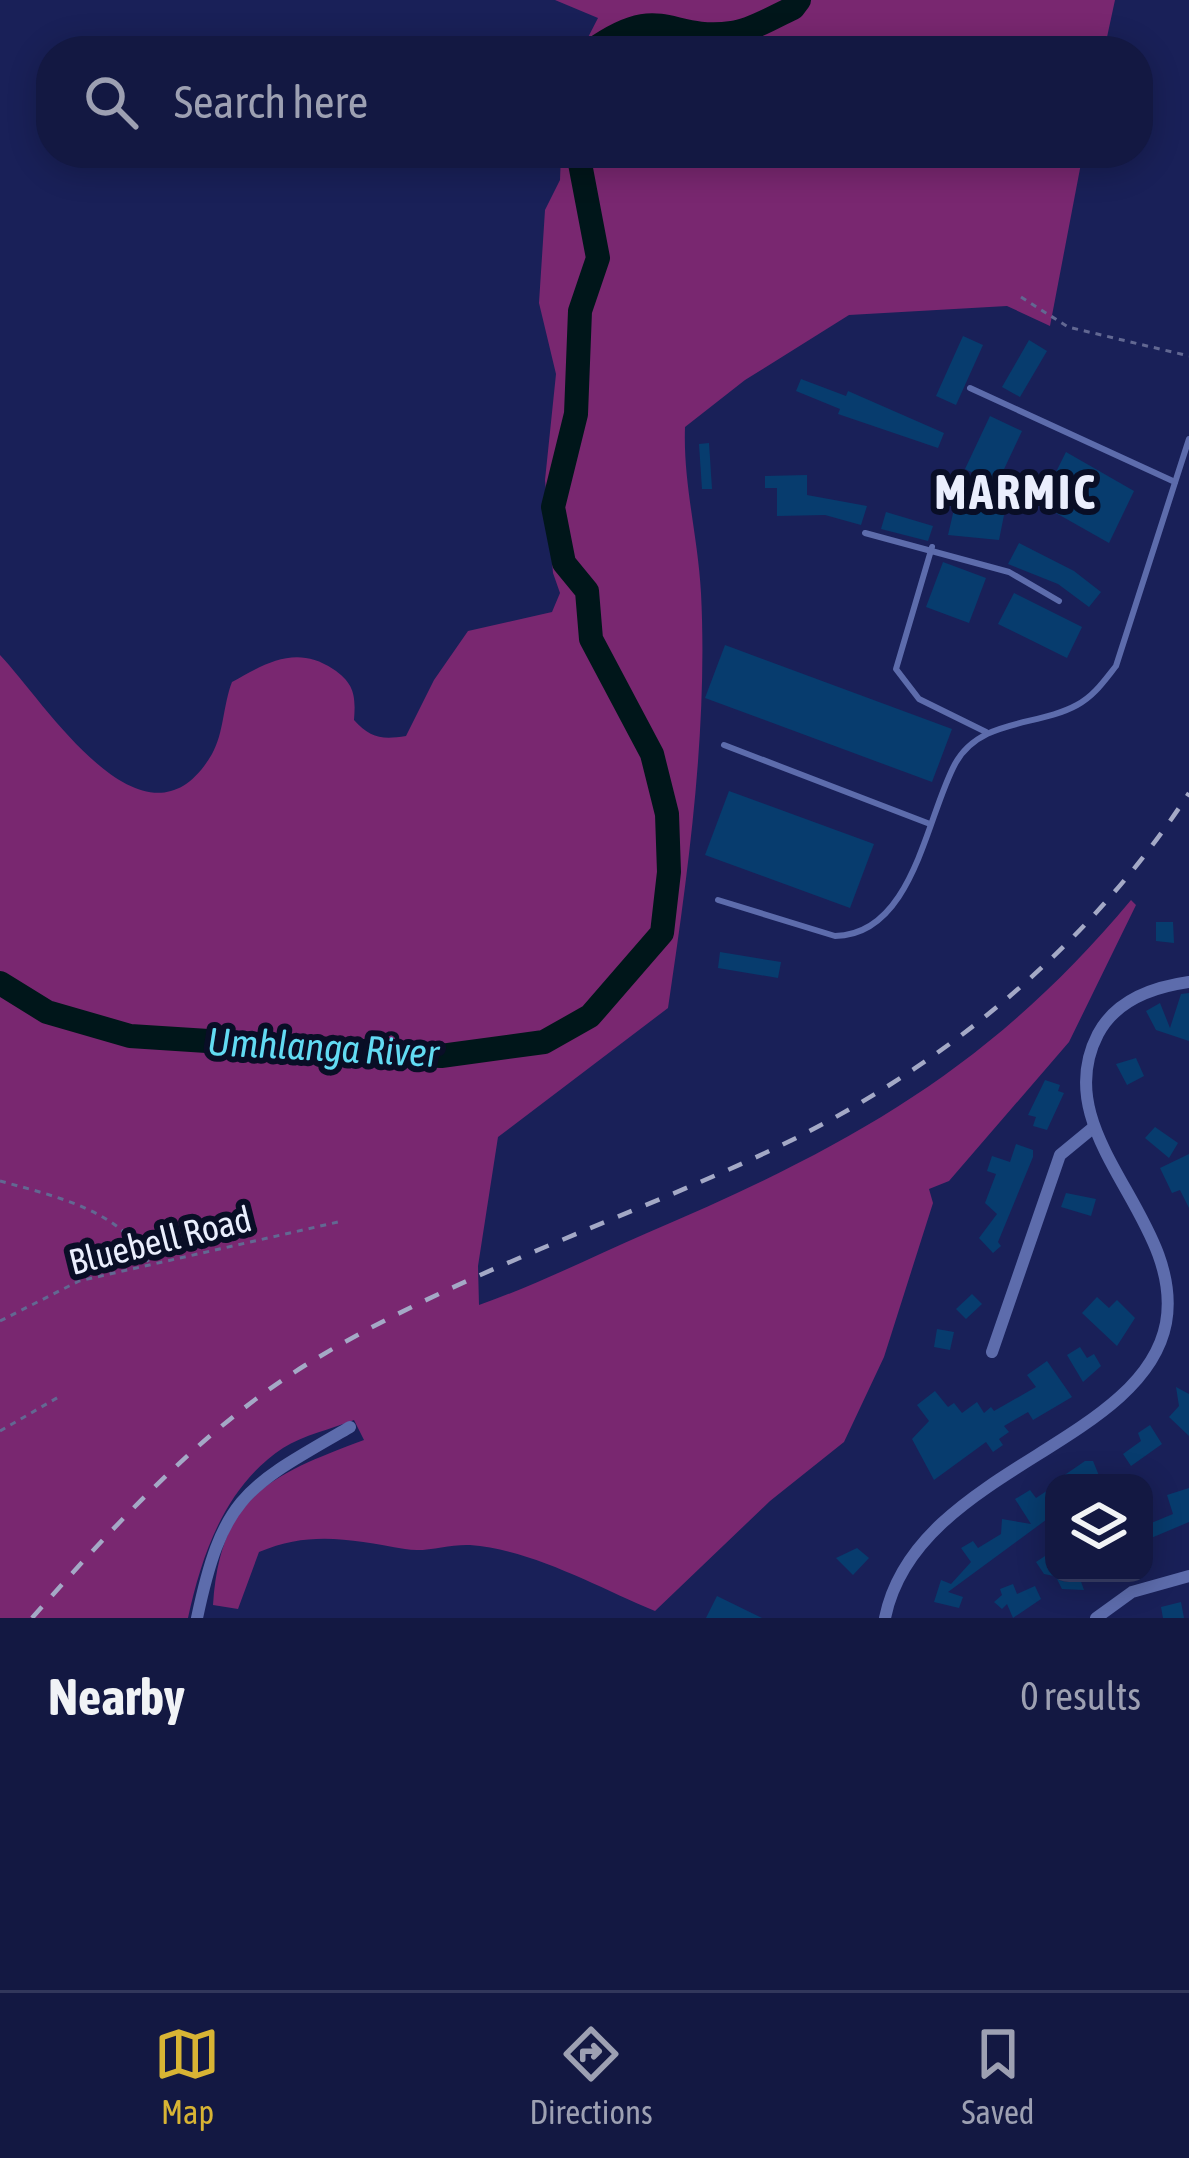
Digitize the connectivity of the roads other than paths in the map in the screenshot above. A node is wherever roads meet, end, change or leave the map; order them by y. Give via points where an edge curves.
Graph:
1 (970, 388) dead end
2 (1189, 439) edge
3 (1175, 482) junction
4 (865, 533) dead end
5 (932, 547) junction
6 (1059, 601) dead end
7 (986, 732) junction
8 (724, 745) dead end
9 (931, 824) junction
10 (718, 900) dead end
11 (1189, 982) edge
12 (1094, 1127) junction
13 (992, 1352) dead end
14 (350, 1427) dead end
15 (1189, 1576) edge
16 (197, 1618) edge
17 (885, 1618) edge
18 (1096, 1618) edge

1 - 3 lane
2 - 3 lane
3 - 7 lane via 1116,666 1074,707
4 - 5 lane
5 - 6 lane via 1009,572
5 - 7 lane via 896,669 919,699
7 - 9 lane via 956,763
8 - 9 lane
9 - 10 lane via 878,923 853,936
11 - 12 street via 1130,1000 1105,1022 1086,1066
12 - 13 street via 1060,1156
12 - 17 street via 1160,1252 1170,1295 1156,1351 1121,1395 929,1531 900,1571
14 - 16 street via 250,1487 212,1549
15 - 18 street via 1132,1592

